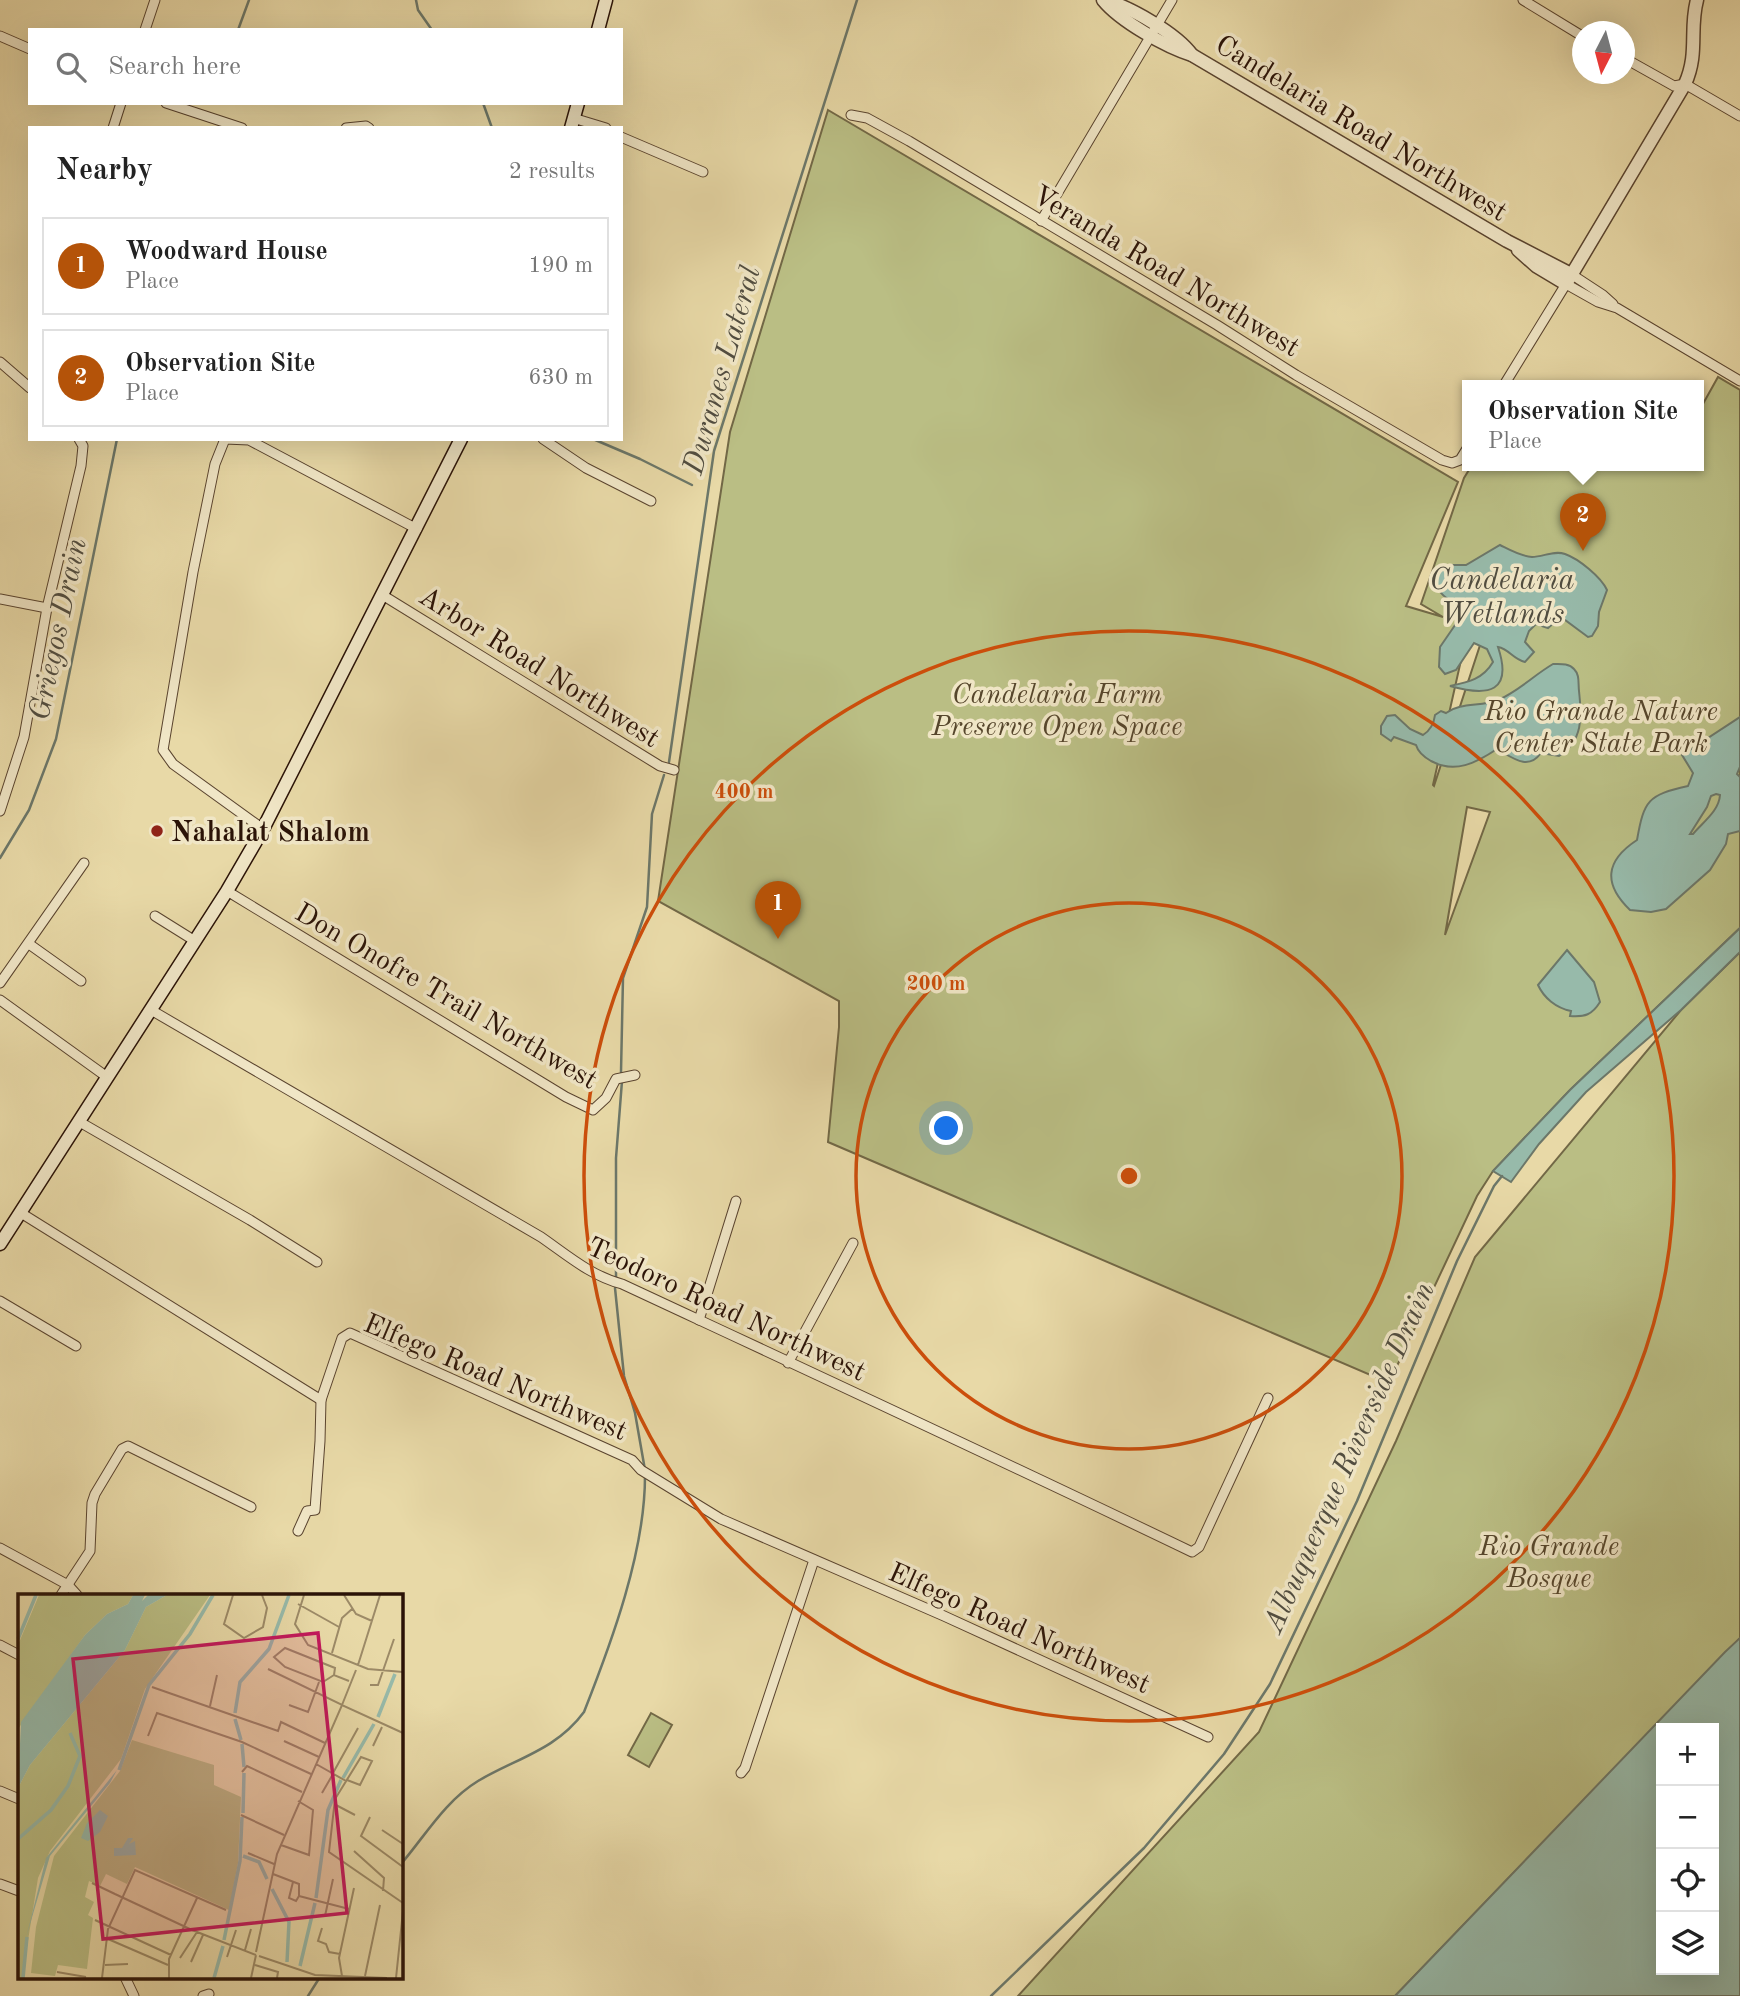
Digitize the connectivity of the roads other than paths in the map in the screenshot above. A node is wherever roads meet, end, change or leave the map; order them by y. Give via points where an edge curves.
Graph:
1 (155, 0) edge
2 (606, 0) edge
3 (1104, 0) edge
4 (1172, 0) edge
5 (1523, 0) edge
6 (1697, 0) edge
7 (146, 28) edge
8 (599, 28) edge
9 (1572, 29) edge
10 (1154, 31) junction
11 (0, 36) edge
12 (28, 48) edge
13 (1635, 64) edge
14 (1685, 85) junction
15 (120, 105) edge
16 (172, 105) edge
17 (577, 105) edge
18 (851, 115) dead end
19 (1740, 116) edge
20 (572, 123) edge
21 (114, 126) edge
22 (236, 126) edge
23 (592, 126) edge
24 (623, 138) edge
25 (703, 172) dead end
26 (1041, 221) junction
27 (1569, 279) junction
28 (0, 362) edge
29 (1507, 380) edge
30 (1740, 381) edge
31 (28, 386) edge
32 (80, 441) edge
33 (224, 441) edge
34 (251, 441) edge
35 (460, 441) edge
36 (546, 441) edge
37 (1462, 457) edge
38 (651, 501) dead end
39 (417, 529) junction
40 (384, 596) junction
41 (0, 599) edge
42 (47, 608) junction
43 (674, 770) dead end
44 (0, 777) edge
45 (9, 784) junction
46 (0, 811) edge
47 (264, 830) junction
48 (84, 863) dead end
49 (227, 891) junction
50 (155, 916) dead end
51 (194, 941) junction
52 (29, 944) junction
53 (81, 981) dead end
54 (0, 983) edge
55 (0, 1000) edge
56 (150, 1010) junction
57 (635, 1075) dead end
58 (107, 1077) junction
59 (78, 1121) junction
60 (736, 1201) dead end
61 (21, 1213) junction
62 (853, 1243) dead end
63 (0, 1244) edge
64 (317, 1262) dead end
65 (0, 1301) edge
66 (699, 1320) junction
67 (76, 1346) dead end
68 (788, 1363) junction
69 (1268, 1398) dead end
70 (321, 1400) junction
71 (251, 1507) dead end
72 (298, 1531) dead end
73 (0, 1548) edge
74 (814, 1560) junction
75 (68, 1585) junction
76 (62, 1594) edge
77 (76, 1594) edge
78 (0, 1645) edge
79 (18, 1654) edge
80 (1208, 1737) dead end
81 (741, 1773) dead end
82 (0, 1791) edge
83 (18, 1799) edge
84 (0, 1884) edge
85 (18, 1891) edge
86 (126, 1979) edge
87 (134, 1996) edge

1 - 7 street
2 - 8 main road
3 - 10 main road, Candelaria Road Northwest via 1112,11
4 - 10 street
5 - 9 street
6 - 14 main road via 1695,51
10 - 26 street
10 - 27 main road, Candelaria Road Northwest via 1179,51
11 - 12 street
13 - 14 street via 1674,86
14 - 19 street
14 - 27 main road
15 - 21 street
16 - 22 street
17 - 20 main road
18 - 26 street, Veranda Road Northwest via 878,124
20 - 23 street
24 - 25 street
26 - 37 street, Veranda Road Northwest via 1442,460 1451,463
27 - 29 street
27 - 30 street, Candelaria Road Northwest via 1603,295 1617,308
28 - 31 street
32 - 42 street via 81,466
33 - 47 street via 215,464 193,572 163,750 173,764
34 - 39 street
35 - 39 main road
36 - 38 street via 586,468
39 - 40 main road
40 - 43 street, Arbor Road Northwest via 660,766
40 - 47 main road
41 - 42 street
42 - 45 street via 24,737
44 - 45 street
45 - 46 street
47 - 49 main road
48 - 52 street
49 - 51 main road
49 - 57 street, Don Onofre Trail Northwest via 593,1110 606,1098 612,1083 621,1076
50 - 51 street
51 - 56 main road
52 - 53 street
52 - 54 street
55 - 58 street
56 - 58 main road
56 - 66 street, Teodoro Road Northwest via 541,1237 571,1261
58 - 59 main road
59 - 61 main road
59 - 64 street
60 - 66 street
61 - 63 main road
61 - 70 street
62 - 68 street
65 - 67 street
66 - 68 street, Teodoro Road Northwest
68 - 69 street, Teodoro Road Northwest via 1192,1552 1199,1547
70 - 72 street via 315,1510 307,1511
70 - 74 street, Elfego Road Northwest via 342,1338 350,1333 632,1460 645,1473 721,1519
71 - 75 street via 128,1446 95,1494 90,1551
73 - 75 street
74 - 80 street, Elfego Road Northwest
74 - 81 street
75 - 76 street
75 - 77 street
78 - 79 street
82 - 83 street
84 - 85 street
86 - 87 street

